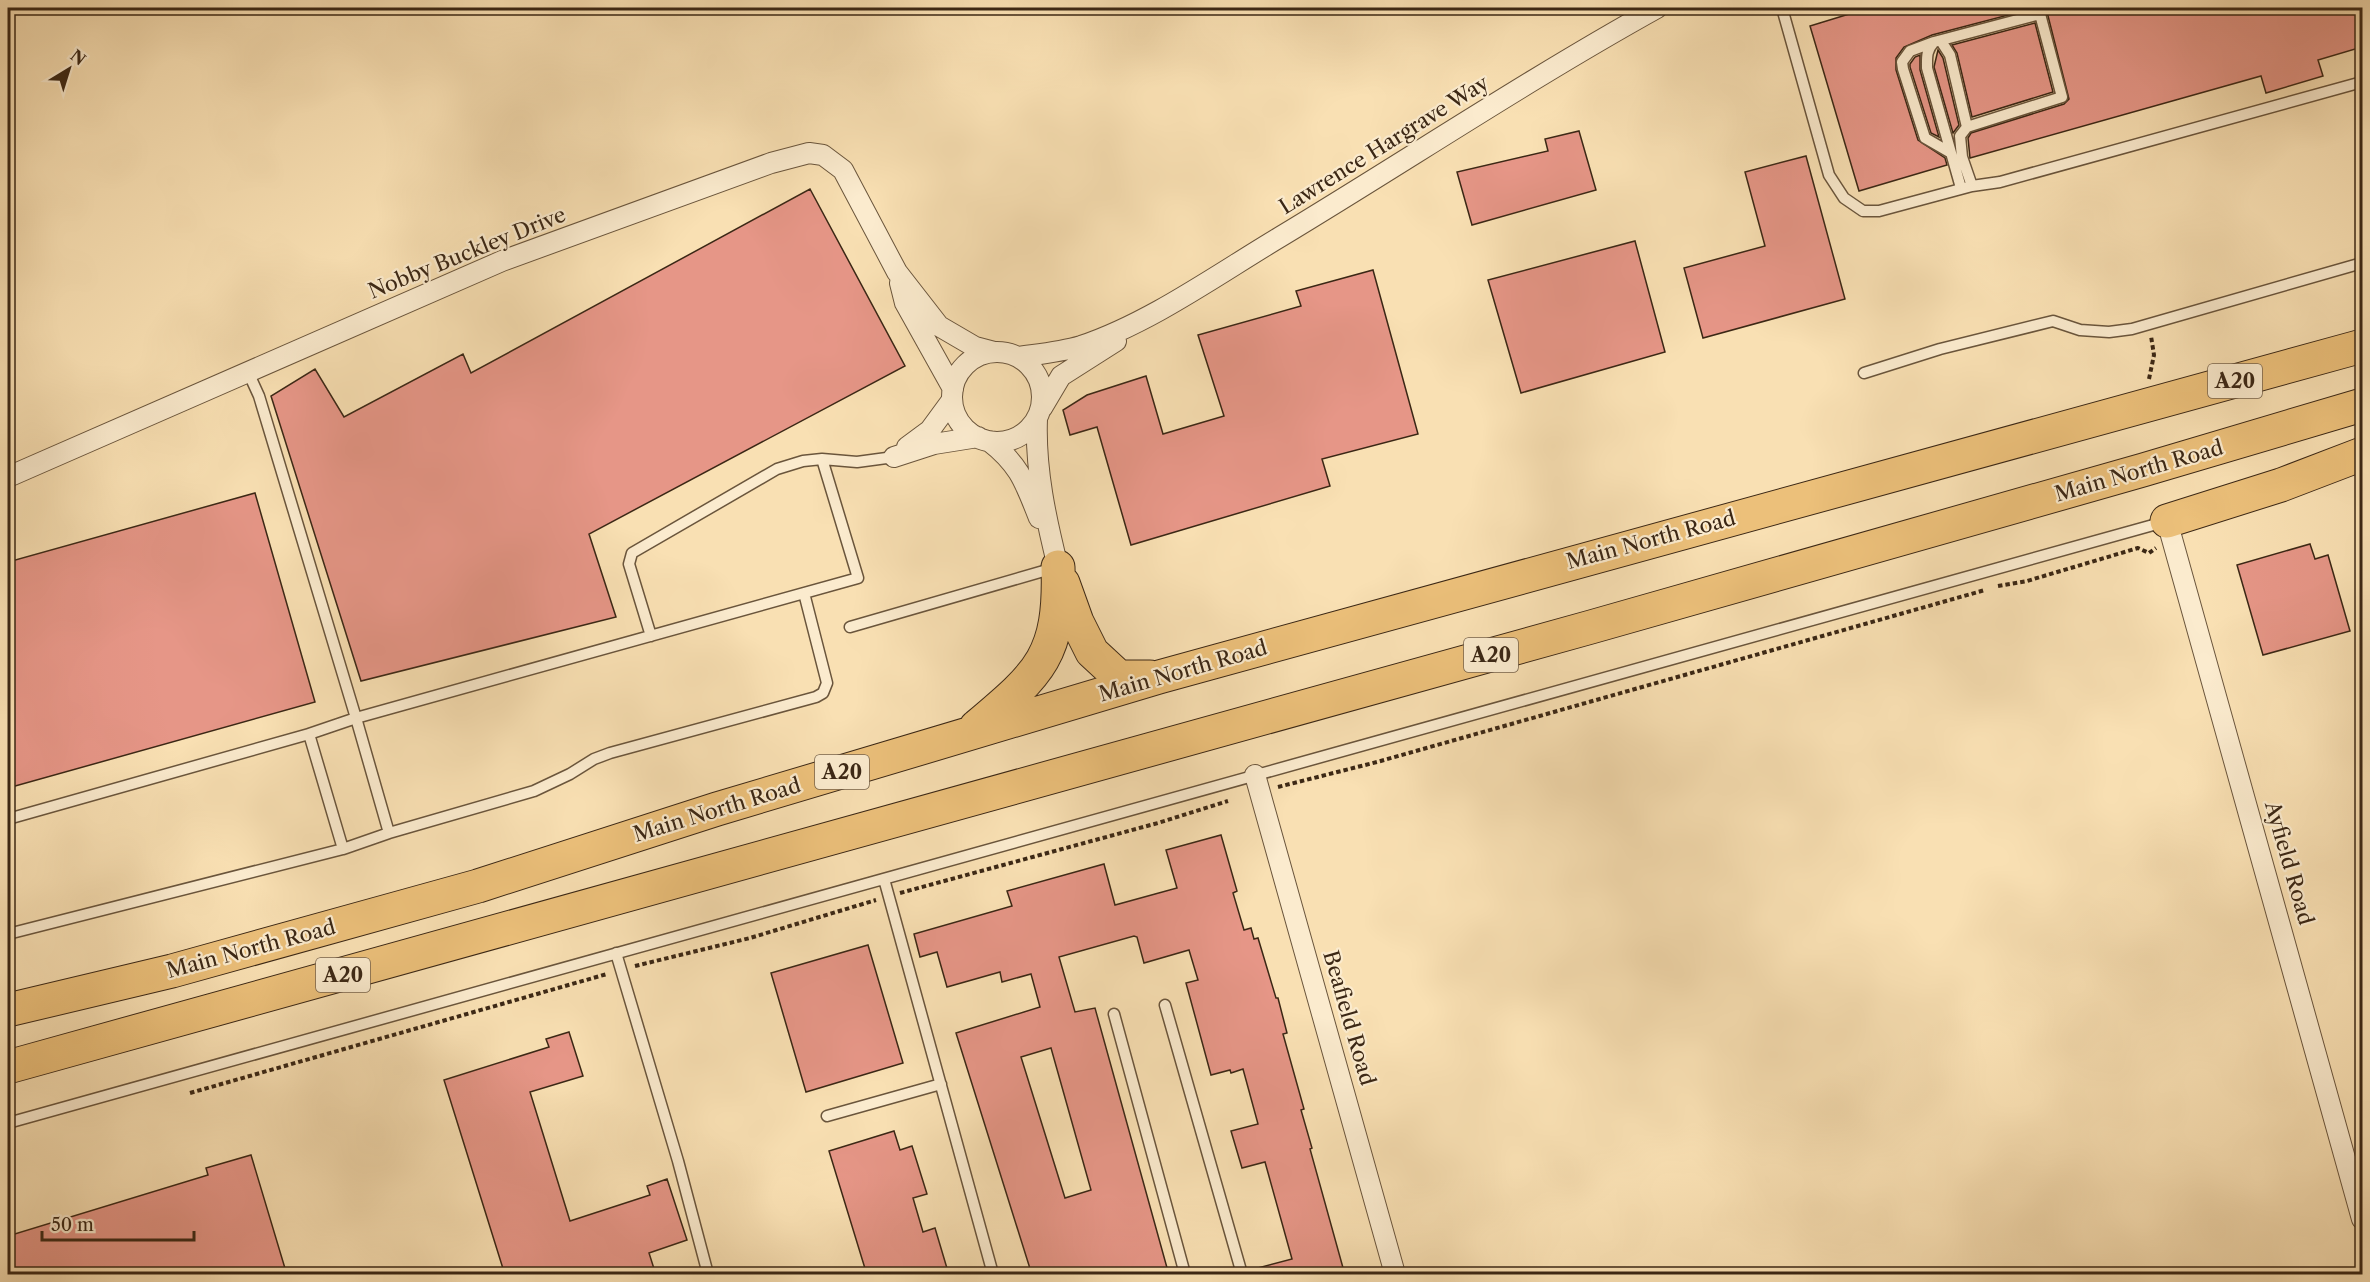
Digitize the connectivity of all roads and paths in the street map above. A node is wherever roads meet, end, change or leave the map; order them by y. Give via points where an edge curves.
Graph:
1 (1657, 8) edge
2 (1782, 8) edge
3 (1937, 42) junction
4 (2362, 82) edge
5 (1967, 127) junction
6 (1951, 153) junction
7 (1966, 187) junction
8 (2362, 264) edge
9 (897, 272) junction
10 (1136, 323) junction
11 (2148, 324) junction
12 (2362, 346) edge
13 (994, 352) junction
14 (1018, 357) junction
15 (248, 372) junction
16 (1864, 372) dead end
17 (2150, 386) dead end
18 (953, 394) junction
19 (2362, 405) edge
20 (1039, 414) junction
21 (983, 439) junction
22 (2362, 454) edge
23 (894, 457) junction
24 (822, 459) junction
25 (8, 477) edge
26 (2167, 521) junction
27 (1056, 562) junction
28 (804, 593) junction
29 (850, 627) dead end
30 (651, 636) junction
31 (1159, 677) junction
32 (356, 718) junction
33 (968, 734) junction
34 (309, 735) junction
35 (1256, 775) junction
36 (8, 819) edge
37 (389, 833) junction
38 (343, 849) junction
39 (884, 879) junction
40 (8, 934) edge
41 (616, 953) junction
42 (1165, 1005) dead end
43 (8, 1010) edge
44 (1114, 1014) dead end
45 (8, 1067) edge
46 (941, 1084) junction
47 (827, 1116) dead end
48 (8, 1123) edge
49 (2362, 1219) edge
50 (708, 1275) edge
51 (993, 1275) edge
52 (1185, 1275) edge
53 (1242, 1275) edge
54 (1395, 1275) edge

1 - 10 street, Lawrence Hargrave Way
2 - 7 lane via 1830,175 1844,198 1863,211 1879,211
3 - 5 lane via 1950,55
3 - 5 lane via 2040,14 2062,97
3 - 6 lane via 1927,55 1927,68
3 - 6 lane via 1910,51 1902,62 1925,138
4 - 7 lane via 2000,182
5 - 7 lane via 1960,136
6 - 7 lane
8 - 11 lane
9 - 13 street, Nobby Buckley Drive via 939,326
9 - 15 street, Nobby Buckley Drive via 843,170 823,154 809,153 771,163 502,261
9 - 18 street, Nobby Buckley Drive via 905,303
10 - 14 street, Lawrence Hargrave Way via 1081,346
10 - 20 street, Lawrence Hargrave Way via 1110,347 1062,376
11 - 16 lane via 2109,332 2080,330 2053,321
11 - 17 path via 2154,344
12 - 31 highway, Main North Road / A20
13 - 14 street
13 - 18 street via 971,360 957,377
14 - 20 street via 1036,374 1042,391
15 - 25 street, Nobby Buckley Drive
15 - 32 lane via 259,396
18 - 21 street via 960,422
18 - 23 street via 930,430
19 - 45 highway, Main North Road / A20 via 1602,624
20 - 21 street via 1022,435 1012,440
20 - 27 street via 1036,441
21 - 23 street via 934,444
21 - 27 street via 1019,470
22 - 26 highway
23 - 24 lane via 857,462
24 - 28 lane via 858,578
24 - 30 lane via 777,470 632,553 629,564
26 - 35 lane
26 - 49 street, Ayfield Road
27 - 29 lane
27 - 31 highway via 1092,652 1119,677
27 - 33 highway via 1058,614 1048,650 1038,669
28 - 30 lane
28 - 37 lane via 827,683 823,693 610,753 534,791
30 - 32 lane
31 - 33 highway, Main North Road / A20
32 - 34 lane
32 - 37 lane
33 - 43 highway, Main North Road / A20 via 478,886 172,971
34 - 36 lane
34 - 38 lane
35 - 39 lane
35 - 54 street, Beafield Road
37 - 38 lane
38 - 40 lane
39 - 41 lane
39 - 46 lane
41 - 48 lane
41 - 50 lane
42 - 53 lane
44 - 52 lane
46 - 47 lane
46 - 51 lane

